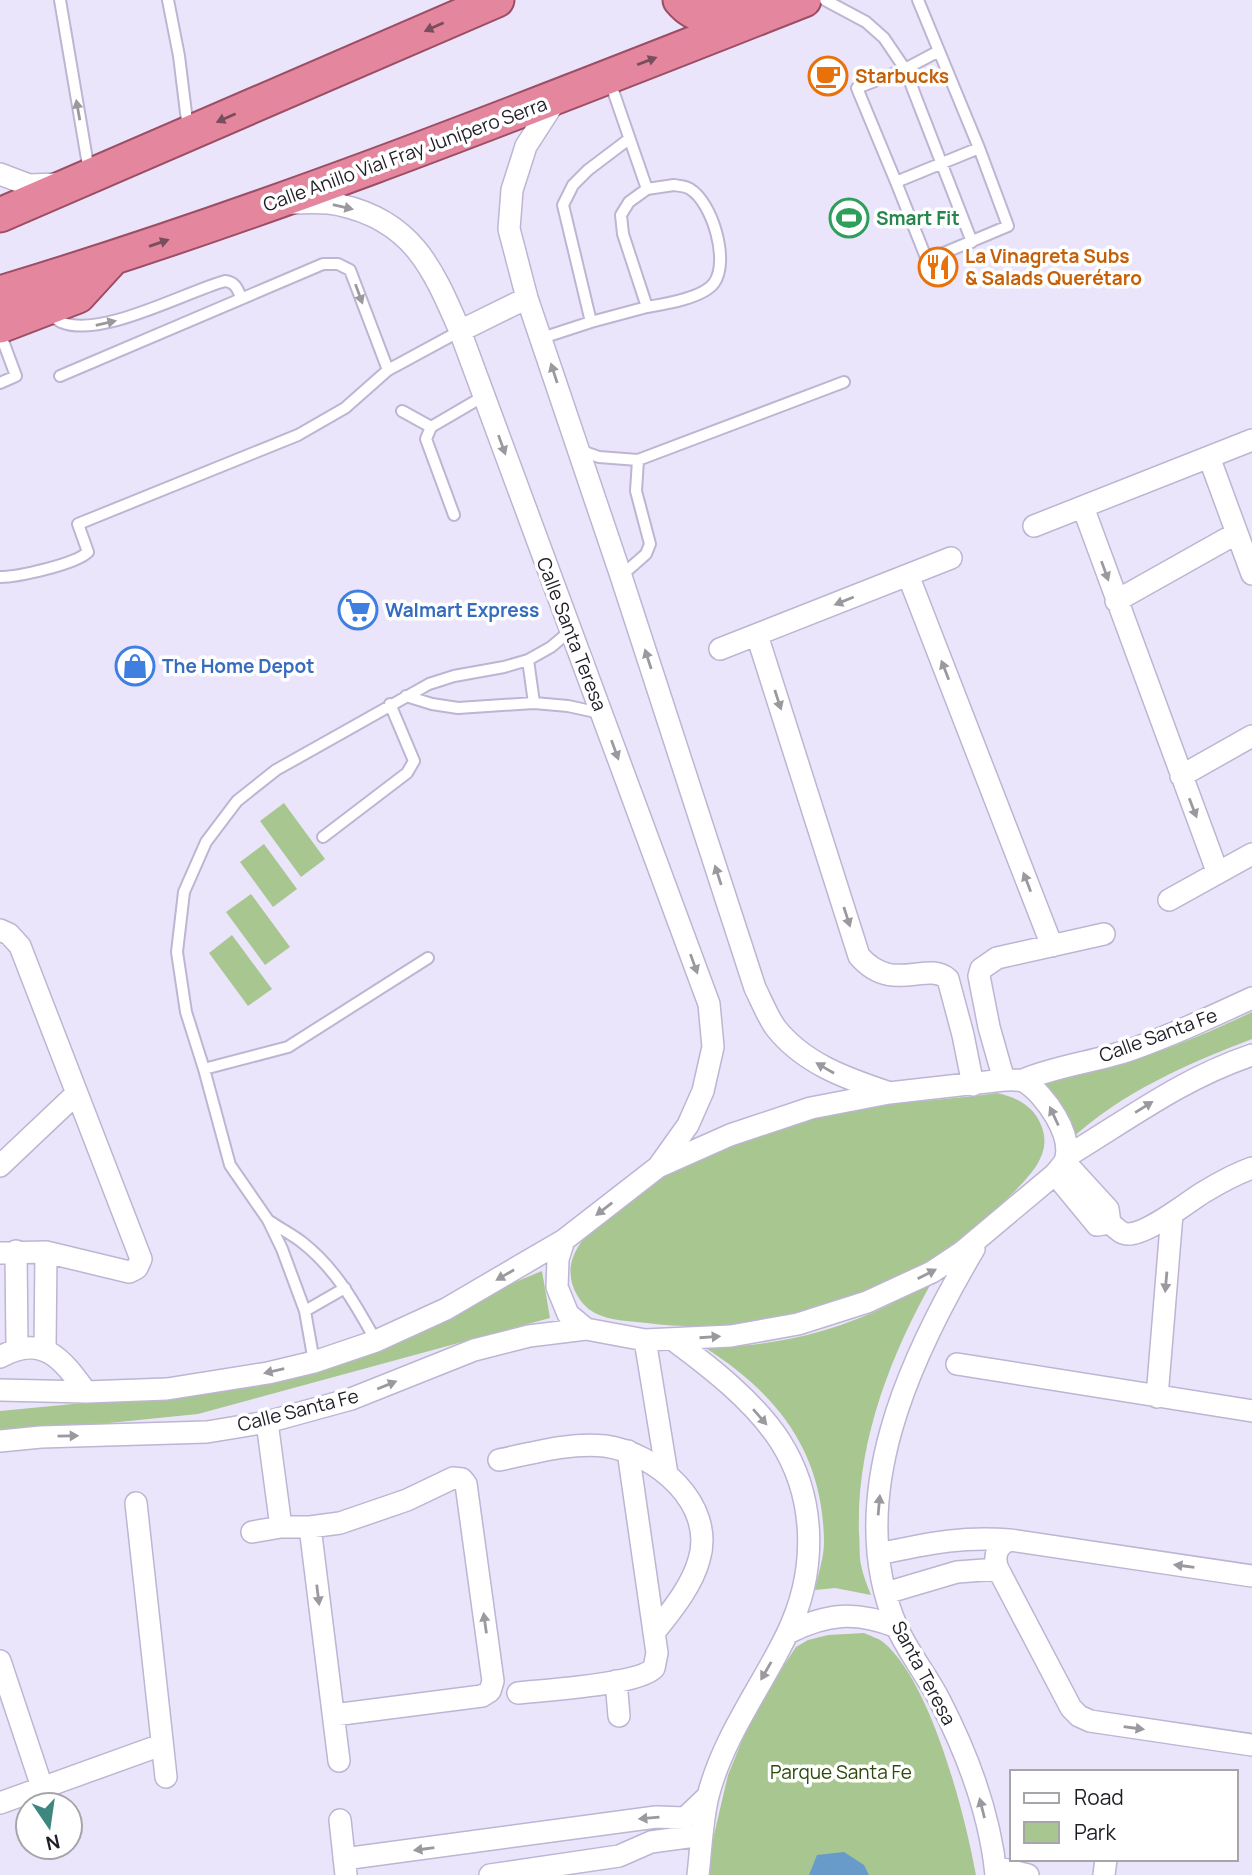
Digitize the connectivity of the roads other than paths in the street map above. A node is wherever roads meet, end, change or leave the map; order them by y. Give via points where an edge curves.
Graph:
1 (60, 0) edge
2 (168, 0) edge
3 (497, 0) edge
4 (680, 0) edge
5 (767, 0) edge
6 (804, 0) edge
7 (825, 0) edge
8 (918, 0) edge
9 (939, 51) junction
10 (905, 69) junction
11 (608, 76) junction
12 (558, 96) junction
13 (189, 134) junction
14 (629, 139) junction
15 (979, 148) junction
16 (942, 164) junction
17 (0, 174) edge
18 (83, 180) junction
19 (896, 182) junction
20 (648, 189) junction
21 (276, 202) junction
22 (0, 215) edge
23 (972, 242) junction
24 (111, 260) junction
25 (0, 293) edge
26 (241, 297) junction
27 (527, 298) junction
28 (647, 307) junction
29 (42, 310) junction
30 (591, 322) junction
31 (0, 326) edge
32 (460, 331) junction
33 (0, 333) edge
34 (542, 338) junction
35 (388, 370) junction
36 (60, 376) dead end
37 (844, 382) dead end
38 (0, 383) edge
39 (484, 396) junction
40 (402, 411) dead end
41 (432, 427) junction
42 (1252, 440) edge
43 (579, 450) junction
44 (1209, 457) junction
45 (638, 460) junction
46 (1083, 507) junction
47 (454, 515) dead end
48 (1034, 526) dead end
49 (1237, 533) junction
50 (951, 558) dead end
51 (1252, 574) edge
52 (908, 575) junction
53 (621, 576) junction
54 (0, 577) edge
55 (1116, 601) junction
56 (570, 631) junction
57 (757, 635) junction
58 (720, 649) dead end
59 (528, 660) junction
60 (406, 696) junction
61 (534, 703) junction
62 (390, 704) junction
63 (602, 713) junction
64 (1252, 736) edge
65 (1181, 776) junction
66 (323, 837) dead end
67 (1252, 853) edge
68 (1217, 871) junction
69 (1169, 901) dead end
70 (0, 930) edge
71 (1104, 934) dead end
72 (1052, 946) junction
73 (428, 958) dead end
74 (1252, 998) edge
75 (1252, 1055) edge
76 (204, 1069) junction
77 (1013, 1080) junction
78 (973, 1085) junction
79 (889, 1093) junction
80 (76, 1094) junction
81 (1062, 1164) junction
82 (0, 1166) edge
83 (658, 1167) junction
84 (1252, 1168) edge
85 (1172, 1214) junction
86 (268, 1220) junction
87 (981, 1236) junction
88 (564, 1240) junction
89 (8, 1252) edge
90 (46, 1252) junction
91 (345, 1288) junction
92 (304, 1311) junction
93 (586, 1329) junction
94 (672, 1339) junction
95 (645, 1340) junction
96 (376, 1341) junction
97 (45, 1349) junction
98 (9, 1352) edge
99 (314, 1362) junction
100 (957, 1364) dead end
101 (0, 1390) edge
102 (86, 1392) junction
103 (1157, 1397) junction
104 (1252, 1411) edge
105 (267, 1422) junction
106 (0, 1441) edge
107 (628, 1451) junction
108 (499, 1460) dead end
109 (667, 1474) junction
110 (136, 1503) dead end
111 (281, 1527) junction
112 (310, 1527) junction
113 (252, 1532) dead end
114 (1010, 1540) junction
115 (878, 1554) junction
116 (998, 1569) junction
117 (1252, 1576) edge
118 (886, 1593) junction
119 (897, 1627) junction
120 (654, 1633) junction
121 (788, 1633) junction
122 (0, 1661) edge
123 (616, 1681) junction
124 (518, 1693) dead end
125 (334, 1715) junction
126 (620, 1716) dead end
127 (161, 1745) junction
128 (1252, 1745) edge
129 (338, 1761) dead end
130 (166, 1777) dead end
131 (42, 1787) junction
132 (708, 1796) junction
133 (0, 1802) edge
134 (340, 1820) dead end
135 (702, 1835) junction
136 (502, 1838) junction
137 (345, 1867) edge
138 (995, 1871) edge
139 (498, 1874) edge
140 (698, 1875) edge
141 (1028, 1875) edge

18 -> 1 lane
2 - 13 lane
3 -> 13 highway
4 - 5 highway via 691,12 703,15 744,9
11 -> 6 highway, Calle Anillo Vial Fray Junípero Serra
7 - 10 lane via 866,22 884,38
8 - 9 lane
9 - 10 lane
9 - 15 lane
10 - 16 lane
10 - 19 lane via 857,88
11 - 12 highway, Calle Anillo Vial Fray Junípero Serra
11 - 14 lane
12 - 21 highway, Calle Anillo Vial Fray Junípero Serra
12 - 27 street via 526,146 512,190 509,229
13 - 18 highway
14 - 20 lane
14 - 30 lane via 588,170 563,205
15 - 16 lane
15 - 23 lane via 1008,226
16 - 19 lane
16 - 23 lane
17 - 18 street via 29,185
18 - 22 highway
19 - 23 lane via 927,260
20 - 28 lane via 629,202 621,215
20 - 28 lane via 688,187 703,201 721,256 713,284 679,301
24 -> 21 highway, Calle Anillo Vial Fray Junípero Serra
21 -> 32 street, Calle Santa Teresa via 338,204 368,213 398,231 428,264
24 - 25 highway, Calle Anillo Vial Fray Junípero Serra
24 - 29 highway via 78,296
29 -> 26 lane via 63,323 86,327 110,323 225,281 232,282
26 -> 35 lane via 323,264 338,264 350,270
26 - 36 lane
27 - 32 street
27 - 34 street
28 - 30 lane
29 - 31 highway
30 - 34 lane
32 - 35 lane
32 - 39 street, Calle Santa Teresa
33 - 38 lane via 16,376
43 -> 34 street
35 - 54 lane via 345,408 298,435 78,524 88,552 82,558
37 - 45 lane
39 - 41 lane
39 -> 56 street, Calle Santa Teresa
40 - 41 lane
41 - 47 lane via 426,439 428,449
42 - 44 street
43 - 45 lane via 599,457
43 - 53 street
44 - 46 street
44 - 49 street
45 - 53 lane via 636,491 649,544 646,554
46 - 48 street
46 -> 55 street
49 - 51 street
49 - 55 street
50 - 52 street
52 -> 57 street
72 -> 52 street
79 -> 53 street via 842,1077 804,1056 775,1026 755,988
55 - 65 street
56 - 59 lane
56 - 63 street, Calle Santa Teresa
57 - 58 street
57 -> 78 street via 859,956 887,975 938,973 948,979
59 - 60 lane via 454,676
59 - 61 lane
60 - 61 lane via 458,708
60 - 62 lane
61 - 63 lane
62 - 66 lane via 414,761 412,767
62 - 76 lane via 276,770 237,801 206,842 184,892 177,953 186,1012
63 -> 83 street, Calle Santa Teresa via 709,1004 713,1047 703,1091 688,1125
64 - 65 street
65 -> 68 street
67 - 68 street
68 - 69 street
70 - 80 street via 20,946
71 - 72 street
72 - 77 street via 997,958 981,969 989,1027
73 - 76 lane via 288,1046
74 - 77 street, Calle Santa Fe via 1125,1052
81 -> 75 street via 1150,1102
76 - 86 lane via 230,1165
77 - 78 street, Calle Santa Fe
81 -> 77 street via 1065,1143 1054,1111 1044,1097
78 - 79 street, Calle Santa Fe
79 - 83 street, Calle Santa Fe via 811,1108 730,1135
80 - 82 street
80 - 90 street via 141,1259 129,1272
81 - 85 street via 1097,1225 1110,1223 1128,1234
81 - 87 street, Calle Santa Fe
83 -> 88 street
84 - 85 street
85 -> 103 street
86 - 91 lane via 304,1244
86 - 92 lane
94 -> 87 street, Calle Santa Fe via 731,1336 798,1324 867,1302 932,1272
115 -> 87 street, Santa Teresa via 883,1469 895,1421 919,1352
88 - 93 street via 557,1287 568,1314
88 -> 96 street via 446,1309
89 - 90 street
89 - 98 street
90 - 97 street
91 - 92 lane
91 - 96 lane
92 - 99 lane
93 - 95 street, Calle Santa Fe
105 -> 93 street, Calle Santa Fe via 351,1399 474,1350 529,1336
94 - 95 street, Calle Santa Fe
94 -> 121 street via 713,1369 750,1406 779,1439 794,1465 806,1502 810,1541 805,1586
95 - 109 street
96 - 99 street
97 - 98 street
97 - 102 street via 65,1363
99 -> 102 street via 167,1389
100 - 103 street
101 - 102 street
103 - 104 street
106 -> 105 street, Calle Santa Fe via 207,1432
105 - 111 street
107 - 108 street via 578,1446
107 - 109 street
107 - 120 street
109 - 120 street via 692,1504 702,1532 702,1548 694,1574
110 - 127 street
111 - 112 street
111 - 113 street
112 -> 125 street
125 -> 112 street via 482,1696 491,1691 493,1681 462,1479 453,1478 373,1513
114 - 115 street via 948,1539
114 - 116 street via 997,1551
117 -> 114 street
115 - 118 street, Santa Teresa
116 - 118 street via 957,1572
116 -> 128 street via 1079,1716
118 - 119 street, Santa Teresa
119 - 121 street via 844,1615 809,1622
138 -> 119 street, Santa Teresa via 967,1760 939,1699
120 - 123 street via 654,1668 642,1677
121 -> 132 street via 746,1705
122 - 131 street
123 - 124 street
123 - 126 street
125 - 129 street
127 - 130 street
127 - 131 street
131 - 133 street
132 - 135 street
132 -> 136 street via 685,1818 656,1817
134 - 137 street
135 - 139 street via 651,1842 619,1856
135 - 140 street
136 -> 137 street
136 - 139 street
138 - 141 street

